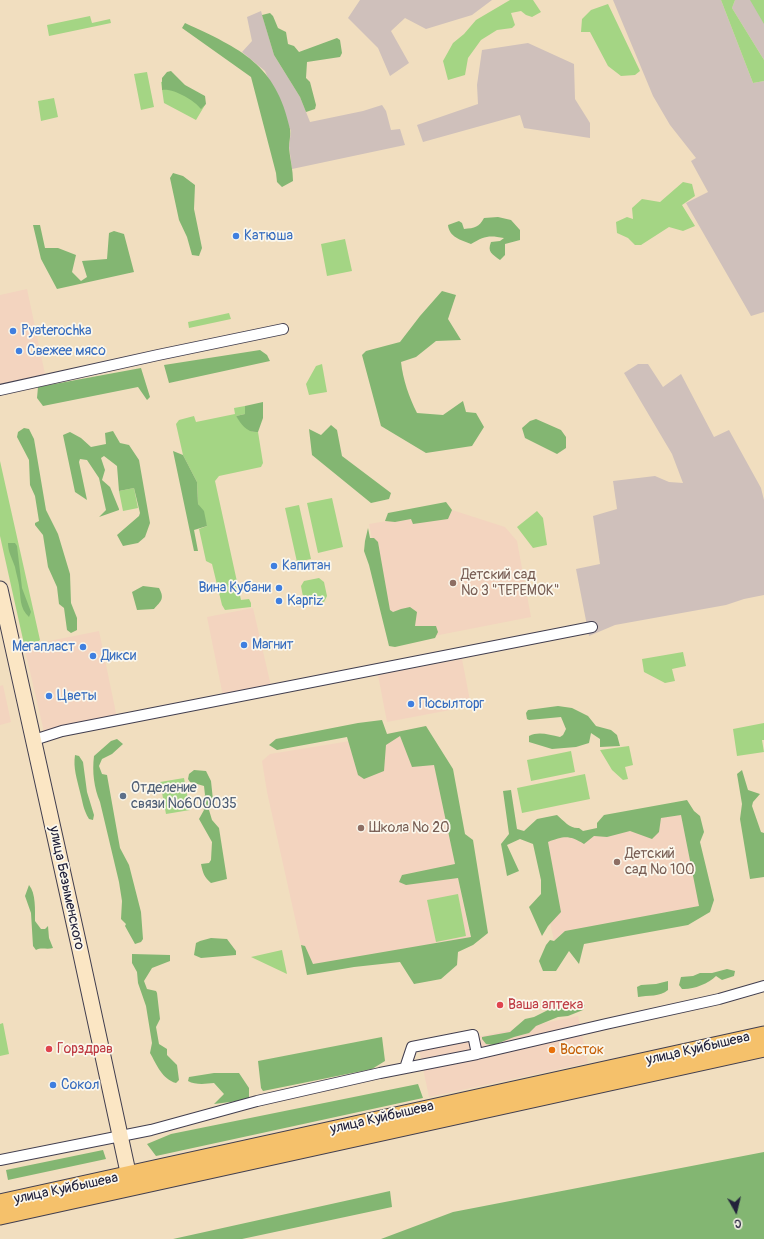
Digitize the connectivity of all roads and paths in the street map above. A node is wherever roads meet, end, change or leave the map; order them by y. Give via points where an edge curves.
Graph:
1 (283, 329) dead end
2 (0, 390) edge
3 (0, 589) edge
4 (592, 627) dead end
5 (34, 740) junction
6 (764, 986) edge
7 (764, 1035) edge
8 (764, 1048) edge
9 (477, 1054) junction
10 (405, 1068) junction
11 (120, 1136) junction
12 (0, 1160) edge
13 (130, 1181) junction
14 (0, 1203) edge
15 (0, 1216) edge

1 - 2 street
3 - 5 main road, улица Безыменского
4 - 5 street via 62,732
5 - 11 main road, улица Безыменского
6 - 9 street via 719,999
7 - 13 highway, улица Куйбышева
8 - 13 highway, улица Куйбышева
9 - 10 street
9 - 10 street via 473,1035 412,1048
10 - 11 street via 257,1101
11 - 12 street
11 - 13 main road, улица Безыменского
13 - 14 highway, улица Куйбышева
13 - 15 highway, улица Куйбышева

